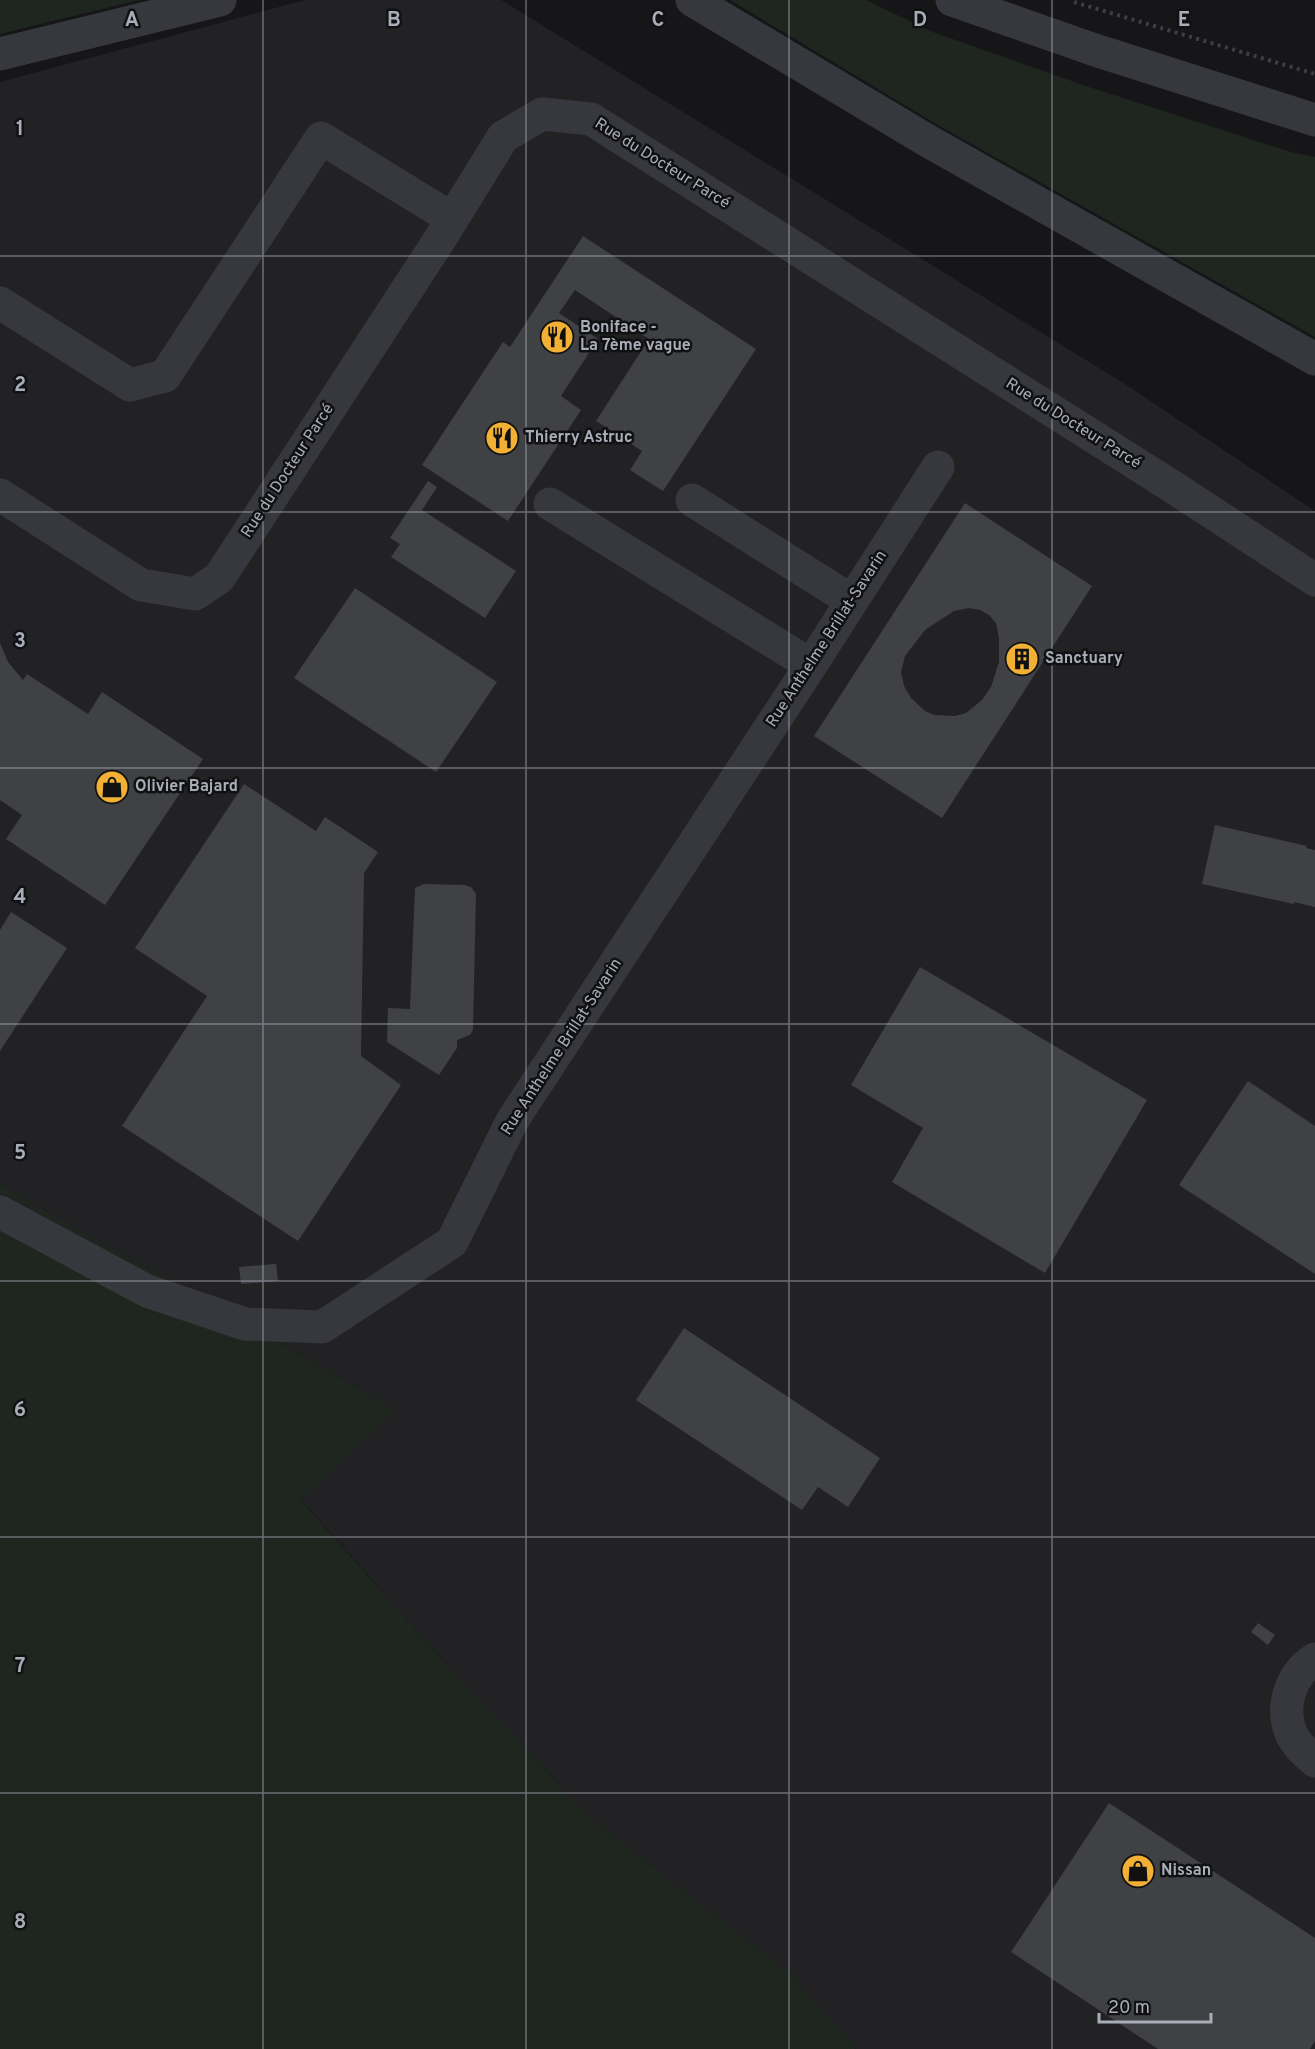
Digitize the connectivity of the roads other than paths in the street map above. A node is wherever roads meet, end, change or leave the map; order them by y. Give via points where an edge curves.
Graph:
1 (220, 0) edge
2 (692, 0) edge
3 (952, 0) edge
4 (0, 54) edge
5 (1315, 120) edge
6 (451, 218) junction
7 (0, 303) edge
8 (1315, 359) edge
9 (938, 467) dead end
10 (0, 495) edge
11 (692, 500) dead end
12 (550, 504) dead end
13 (1315, 580) edge
14 (852, 601) junction
15 (811, 665) junction
16 (0, 1212) edge
17 (1315, 1659) edge
18 (1315, 1761) edge

1 - 4 street
2 - 8 street via 928,141
3 - 5 street
6 - 7 street via 321,138 165,376 130,385
6 - 10 street, Rue du Docteur Parcé via 219,578 195,594 141,585
6 - 13 street, Rue du Docteur Parcé via 503,137 542,114 591,119
9 - 14 street, Rue Anthelme Brillat-Savarin
11 - 14 street
12 - 15 street
14 - 15 street, Rue Anthelme Brillat-Savarin
15 - 16 street, Rue Anthelme Brillat-Savarin via 512,1121 452,1242 322,1327 245,1324 147,1292
17 - 18 street via 1295,1678 1286,1715 1301,1749

